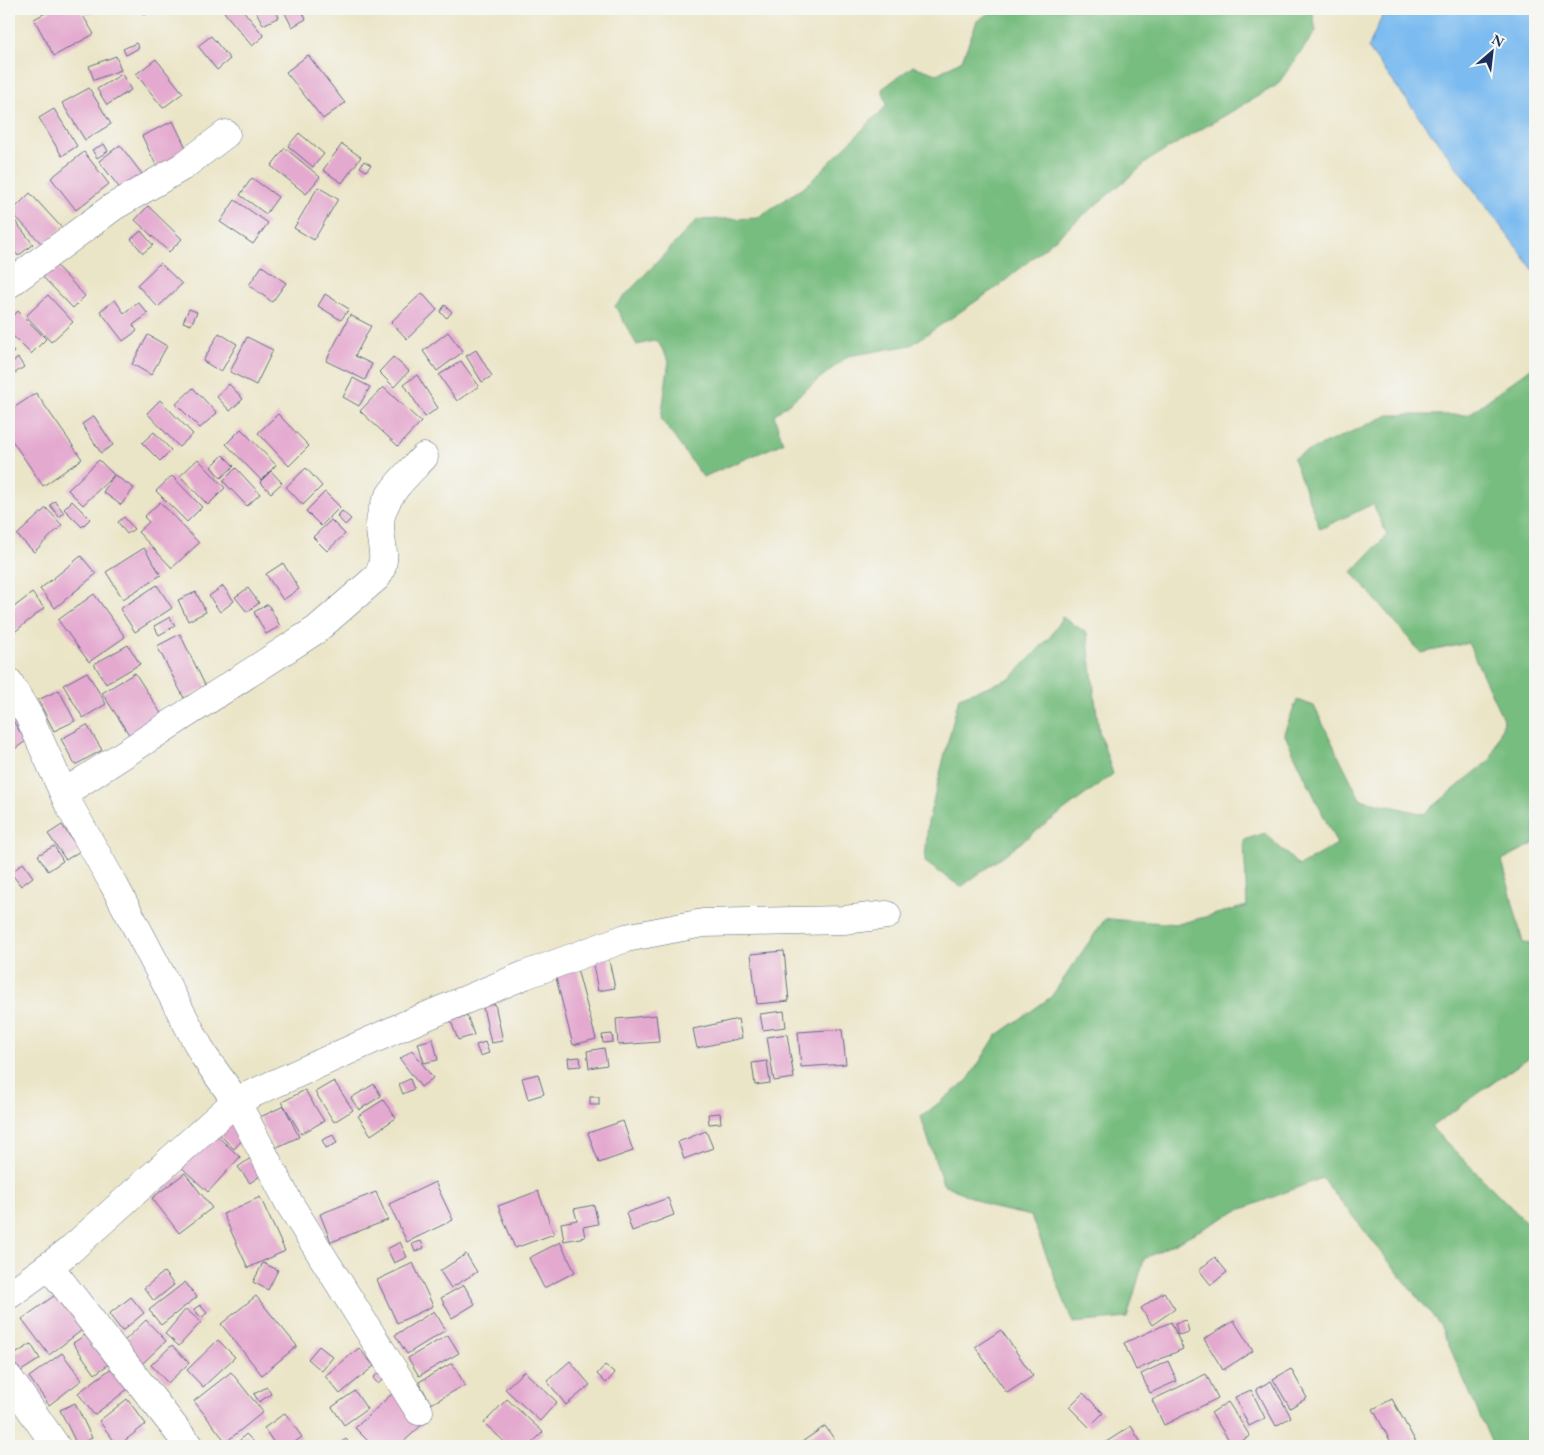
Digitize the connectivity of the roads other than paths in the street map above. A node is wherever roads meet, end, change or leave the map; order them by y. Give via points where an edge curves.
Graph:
1 (226, 134) dead end
2 (9, 284) edge
3 (424, 457) dead end
4 (9, 682) edge
5 (64, 793) junction
6 (887, 915) dead end
7 (236, 1100) junction
8 (49, 1266) junction
9 (9, 1294) edge
10 (9, 1378) edge
11 (419, 1411) dead end
12 (56, 1446) edge
13 (189, 1446) edge

1 - 2 street via 182,167 113,207
3 - 5 street via 395,489 382,512 380,527 384,566 377,577 316,630
4 - 5 street via 29,716
5 - 7 street via 204,1056
6 - 7 street via 844,920 702,923 626,938 525,975
7 - 8 street
7 - 11 street via 289,1203
8 - 9 street
8 - 13 street
10 - 12 street

